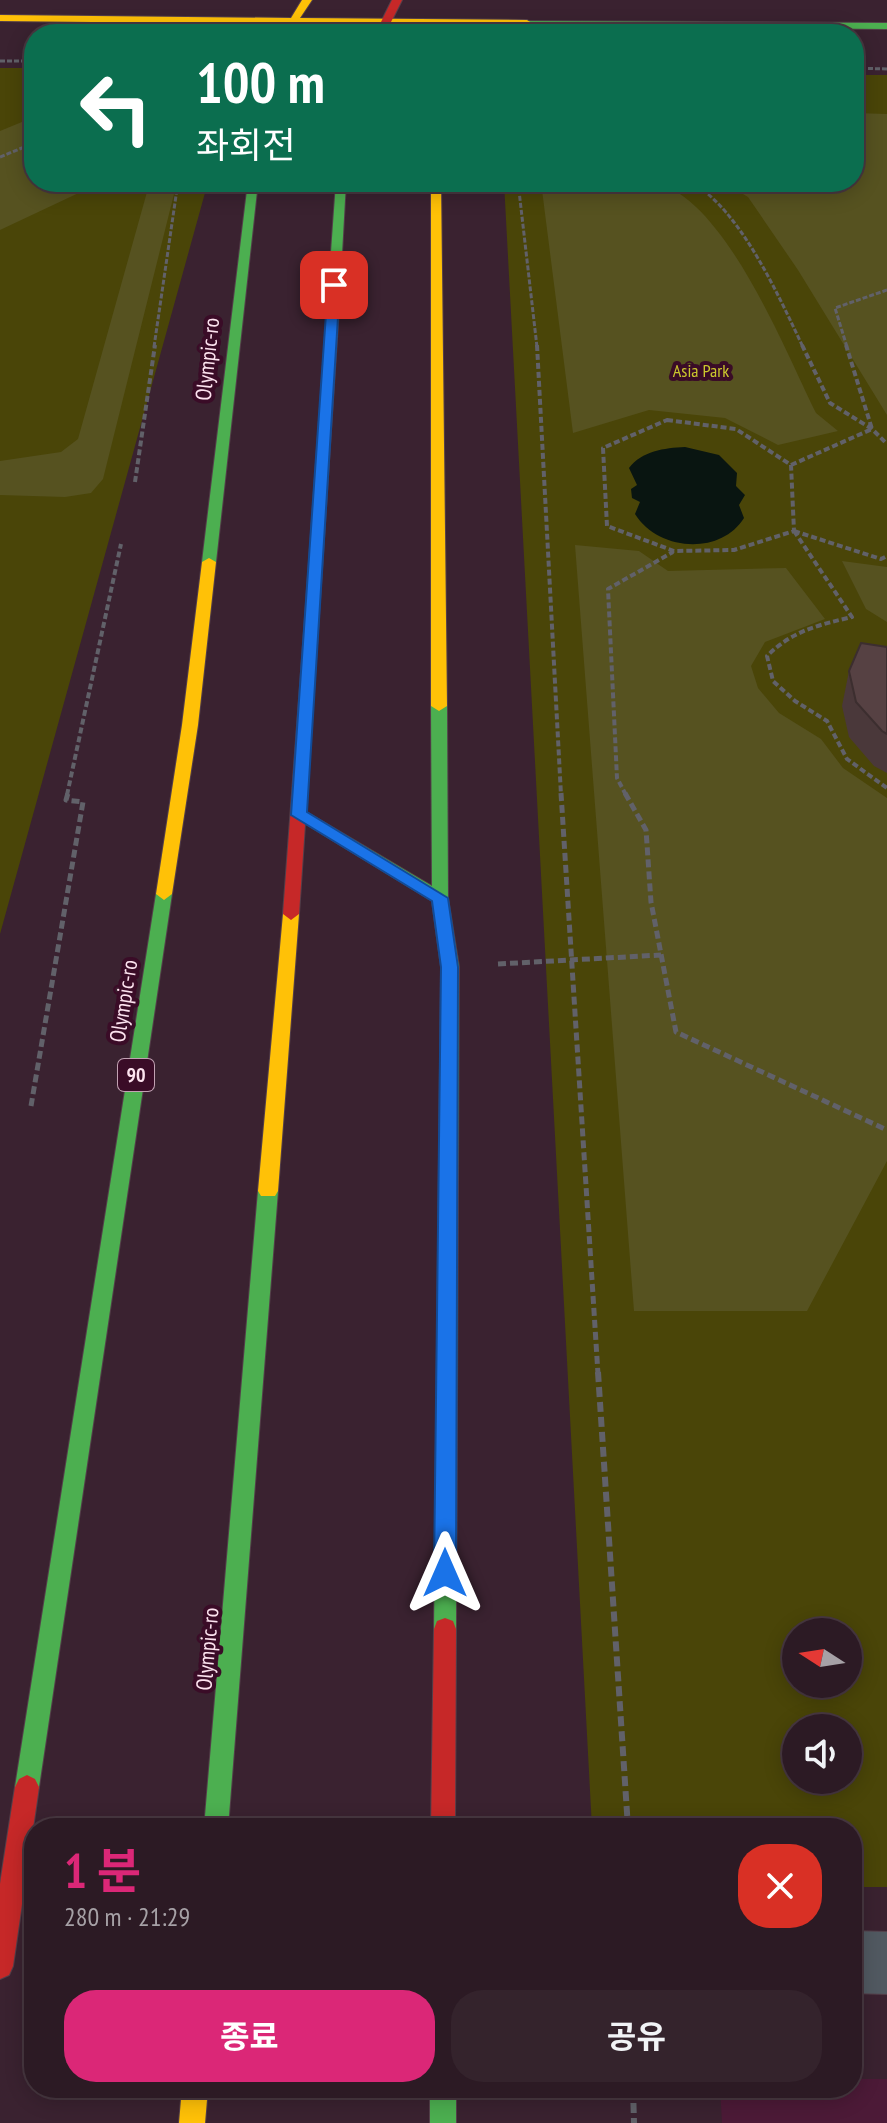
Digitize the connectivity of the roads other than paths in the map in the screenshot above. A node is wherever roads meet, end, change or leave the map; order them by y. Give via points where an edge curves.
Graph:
1 (307, 0) edge
2 (397, 0) edge
3 (0, 18) edge
4 (217, 24) edge
5 (290, 24) edge
6 (385, 24) edge
7 (864, 26) edge
8 (887, 26) edge
9 (252, 192) edge
10 (340, 192) edge
11 (436, 192) edge
12 (299, 815) junction
13 (440, 898) junction
14 (217, 1818) edge
15 (443, 1818) edge
16 (862, 1962) edge
17 (887, 1963) edge
18 (0, 1966) edge
19 (194, 2098) edge
20 (443, 2098) edge
21 (192, 2123) edge
22 (443, 2123) edge

1 - 5 main road
2 - 6 main road
3 - 4 main road
7 - 8 main road
9 - 18 main road, Olympic-ro / 90 via 190,725
10 - 12 main road, Olympic-ro
11 - 13 main road
12 - 13 main road
12 - 14 main road, Olympic-ro
13 - 15 main road via 450,967
16 - 17 street
19 - 21 main road
20 - 22 main road

